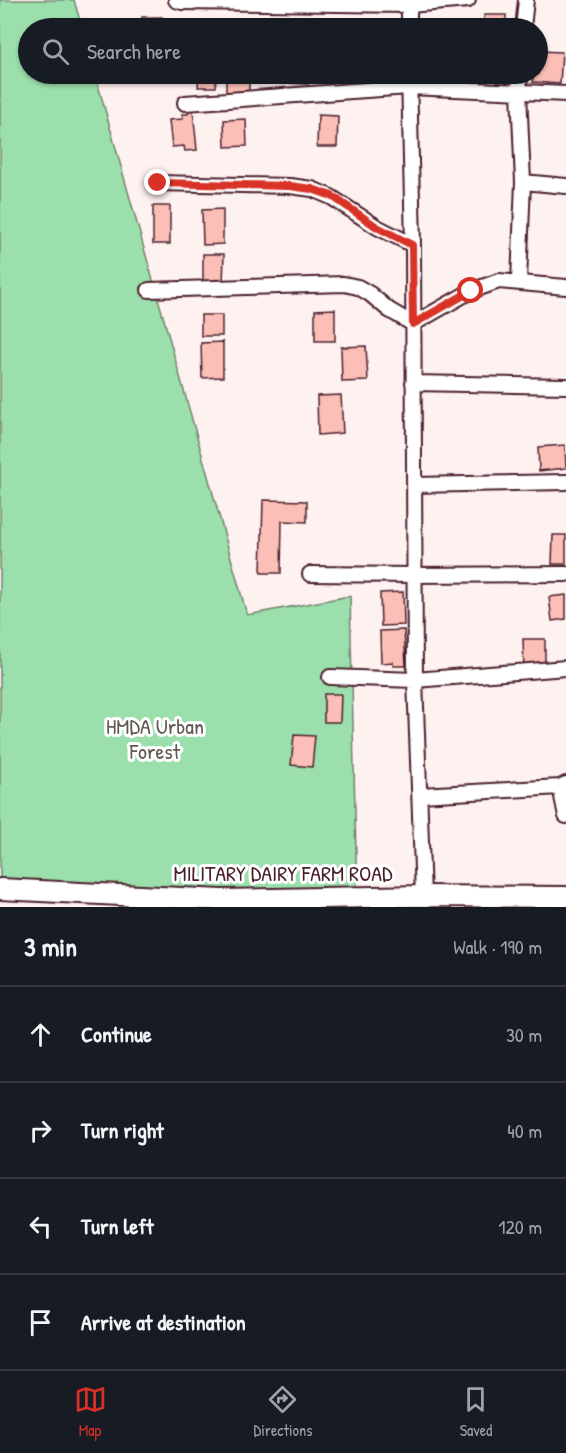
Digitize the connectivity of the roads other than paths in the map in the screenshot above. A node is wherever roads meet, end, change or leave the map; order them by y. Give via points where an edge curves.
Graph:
1 (176, 0) edge
2 (468, 0) edge
3 (526, 0) edge
4 (409, 2) edge
5 (409, 18) edge
6 (524, 18) edge
7 (370, 84) edge
8 (409, 84) edge
9 (446, 84) edge
10 (519, 84) edge
11 (519, 92) junction
12 (566, 94) edge
13 (185, 103) dead end
14 (523, 182) junction
15 (158, 183) dead end
16 (566, 186) edge
17 (412, 245) junction
18 (519, 282) junction
19 (566, 287) edge
20 (149, 290) dead end
21 (413, 324) junction
22 (413, 383) junction
23 (566, 386) edge
24 (566, 482) edge
25 (414, 485) junction
26 (310, 574) dead end
27 (566, 574) edge
28 (415, 575) junction
29 (566, 668) edge
30 (330, 677) dead end
31 (415, 681) junction
32 (563, 785) edge
33 (420, 795) junction
34 (566, 816) edge
35 (0, 889) edge
36 (423, 896) junction
37 (566, 897) edge
38 (222, 904) edge

1 - 4 street
2 - 4 street
3 - 6 street
4 - 5 street
7 - 13 street
8 - 17 street
9 - 11 street
10 - 11 street
11 - 12 street
11 - 14 street
14 - 16 street
14 - 18 street
15 - 17 street via 312,189 332,196
17 - 21 street
18 - 19 street
18 - 21 street via 499,281 471,291
20 - 21 street via 344,284 358,287
21 - 22 street
22 - 23 street
22 - 25 street
24 - 25 street
25 - 28 street
26 - 28 street
27 - 28 street
28 - 31 street
29 - 31 street
30 - 31 street
31 - 33 street
32 - 33 street
32 - 34 street
33 - 36 street
35 - 38 main road, MILITARY DAIRY FARM ROAD
36 - 37 main road, MILITARY DAIRY FARM ROAD
36 - 38 main road, MILITARY DAIRY FARM ROAD

